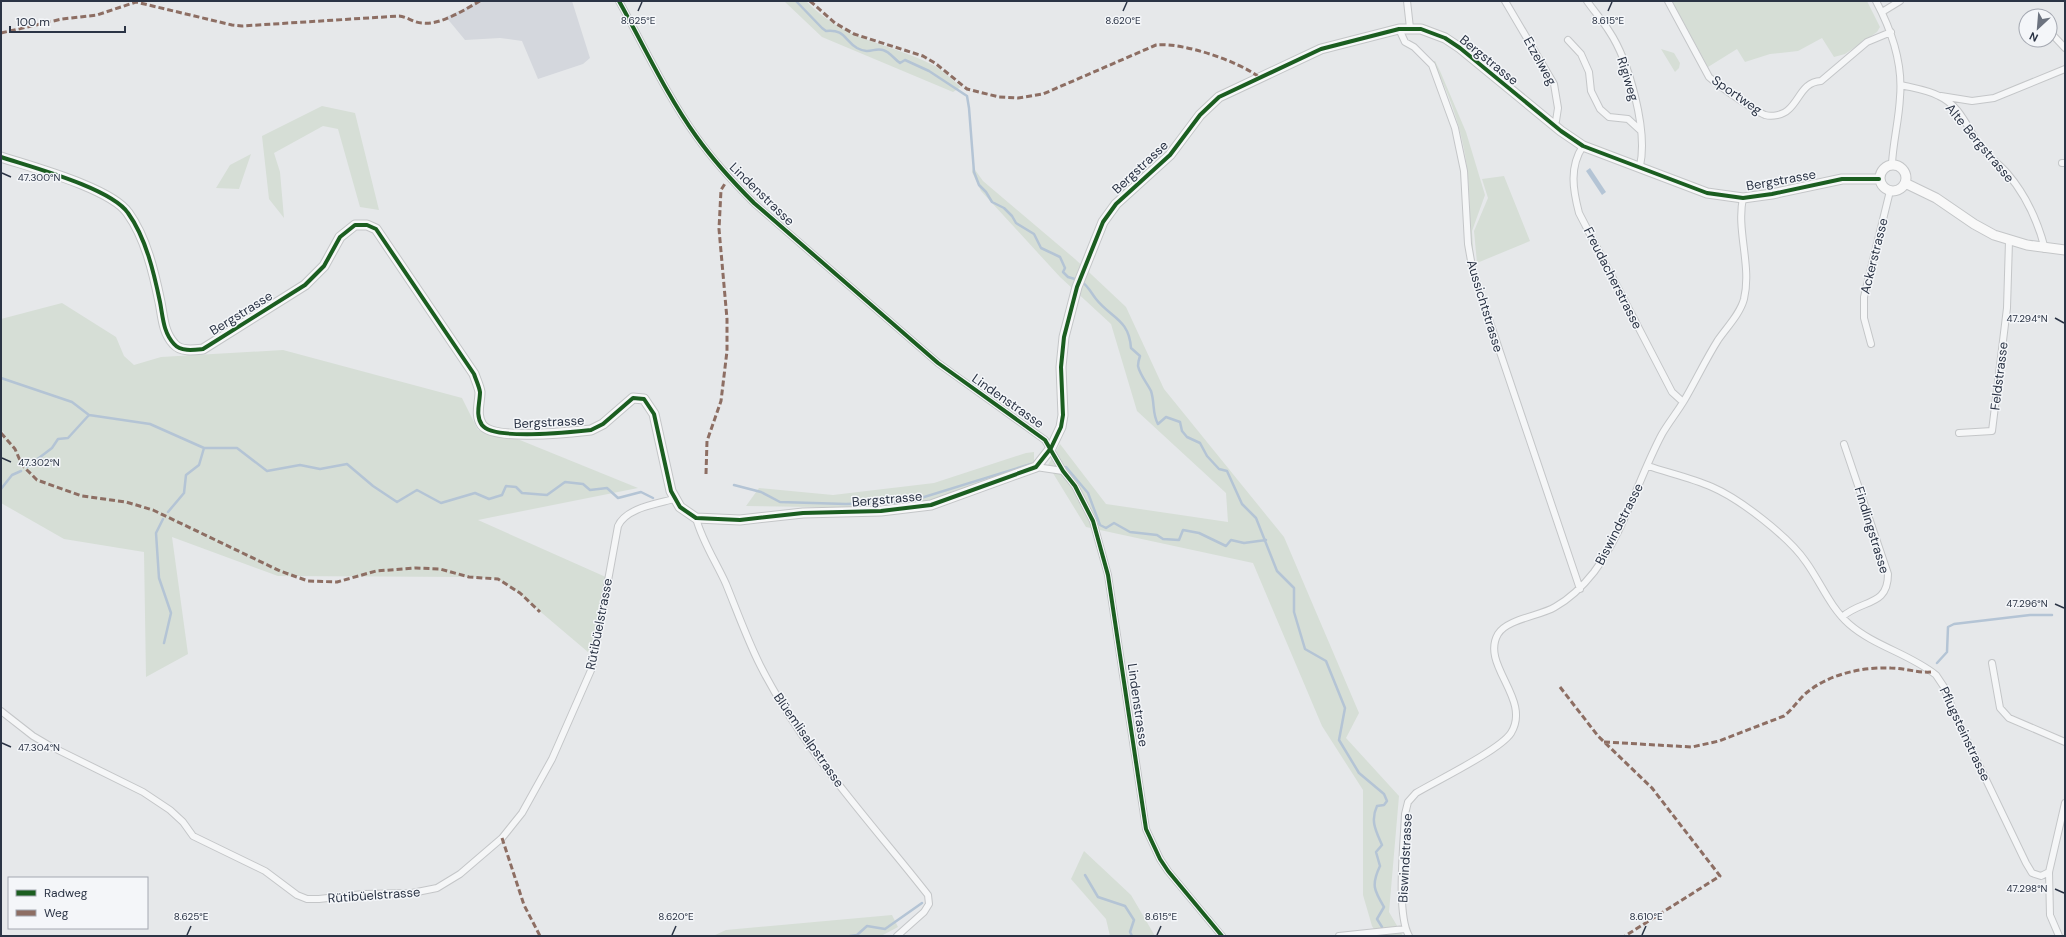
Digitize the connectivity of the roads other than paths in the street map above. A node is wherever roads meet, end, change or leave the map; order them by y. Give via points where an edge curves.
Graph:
1 (619, 1) edge
2 (1407, 1) edge
3 (1505, 1) edge
4 (1587, 1) edge
5 (1668, 1) edge
6 (1876, 1) edge
7 (1900, 1) edge
8 (1882, 12) junction
9 (1410, 28) junction
10 (1399, 29) junction
11 (1890, 32) junction
12 (1568, 40) dead end
13 (2058, 41) edge
14 (2065, 48) edge
15 (2065, 69) edge
16 (1901, 85) junction
17 (1939, 96) junction
18 (1553, 125) junction
19 (1640, 130) junction
20 (1583, 146) junction
21 (1, 157) edge
22 (1892, 164) junction
23 (1640, 166) junction
24 (1879, 179) junction
25 (1905, 183) junction
26 (1890, 191) junction
27 (1744, 198) junction
28 (2009, 241) junction
29 (2045, 249) junction
30 (2065, 250) edge
31 (1871, 344) dead end
32 (1683, 402) junction
33 (1959, 433) dead end
34 (1844, 444) dead end
35 (1050, 448) junction
36 (1648, 466) junction
37 (1036, 467) junction
38 (1063, 471) junction
39 (674, 499) junction
40 (696, 518) junction
41 (1580, 589) junction
42 (1842, 617) junction
43 (1992, 663) dead end
44 (1, 711) edge
45 (2065, 742) edge
46 (2065, 803) edge
47 (2049, 872) junction
48 (1405, 929) junction
49 (897, 936) edge
50 (1222, 936) edge
51 (1339, 936) edge
52 (1409, 936) edge
53 (2060, 936) edge

1 - 35 street, Lindenstrasse via 676,106 696,136 754,203 938,363 1045,440
2 - 9 street
3 - 18 street, Etzelweg via 1554,84 1558,108
4 - 19 street, Rigiweg via 1610,31 1620,52 1631,82
5 - 11 street, Sportweg via 1709,77 1765,115 1776,116 1786,112 1805,87 1813,81 1821,81 1867,42
6 - 8 street
7 - 8 street
8 - 11 street
9 - 10 street, Bergstrasse
9 - 18 street, Bergstrasse via 1437,33 1460,48
10 - 35 street, Bergstrasse via 1321,49 1219,97 1200,115 1170,155 1116,204 1103,222 1077,287 1064,337 1061,427
10 - 41 street, Aussichtstrasse via 1405,42 1414,47 1432,65 1455,128 1464,171 1468,244 1473,272
11 - 16 street via 1897,54
12 - 19 street via 1581,54 1589,72 1591,91 1600,109 1609,117 1628,119
13 - 14 street
15 - 17 street via 1994,98 1972,101
16 - 17 street, Alte Bergstrasse
16 - 22 street
17 - 29 street, Alte Bergstrasse via 1959,113 1981,147 2008,174 2024,196 2039,227
18 - 20 street, Bergstrasse
19 - 23 street, Rigiweg
20 - 23 street, Bergstrasse
20 - 32 street, Freudacherstrasse via 1576,161 1573,178 1579,213 1672,392
21 - 39 street, Bergstrasse via 95,190 116,201 128,212 142,239 152,270 163,327 175,345 186,350 203,348 305,285 324,266 340,237 356,225 376,229 474,374 480,391 478,414 482,426 492,432 509,434 591,430 603,424 633,398 644,399 654,414
22 - 24 street via 1881,171
22 - 25 street via 1904,170
23 - 27 street, Bergstrasse via 1707,193
24 - 26 street via 1882,186
24 - 27 street, Bergstrasse via 1842,180
25 - 26 street via 1897,190
25 - 28 street
26 - 31 street, Ackerstrasse via 1864,297 1864,318
27 - 32 street, Biswindstrasse via 1744,300
28 - 29 street
28 - 33 street, Feldstrasse via 2006,315 1992,431
29 - 30 street
32 - 36 street, Biswindstrasse via 1662,434
34 - 42 street, Findlingstrasse via 1888,574 1888,584 1884,594 1878,599 1854,608
35 - 37 street, Bergstrasse
35 - 38 street, Lindenstrasse
36 - 41 street, Biswindstrasse via 1614,540
36 - 42 street, Pflugsteinstrasse via 1712,487 1728,495 1775,528 1806,562
37 - 38 street
37 - 40 street, Bergstrasse via 931,505 881,511 803,513 740,520
38 - 50 street, Lindenstrasse via 1084,501 1093,521 1108,575 1146,829 1168,871
39 - 40 street, Bergstrasse via 680,507
39 - 44 street, Rütibüelstrasse via 638,510 621,520 592,668 552,759 522,813 502,838 460,874 437,888 418,892 319,899 307,899 297,895 265,871 193,836 170,810 143,792 50,746
40 - 49 street, Blüemlisalpstrasse via 699,530 722,576 760,665 785,708 830,773 928,895 930,904 924,912
41 - 48 street, Biswindstrasse via 1555,608 1511,624 1498,635 1494,646 1496,659 1516,706 1516,721 1510,734 1496,748 1416,793 1408,802 1405,814 1402,909
42 - 47 street, Pflugsteinstrasse via 1862,634 1910,659 1938,678 2026,863 2032,873 2041,876
43 - 45 street via 2000,708 2009,718
46 - 47 street
47 - 53 street via 2050,915
48 - 51 street
48 - 52 street

